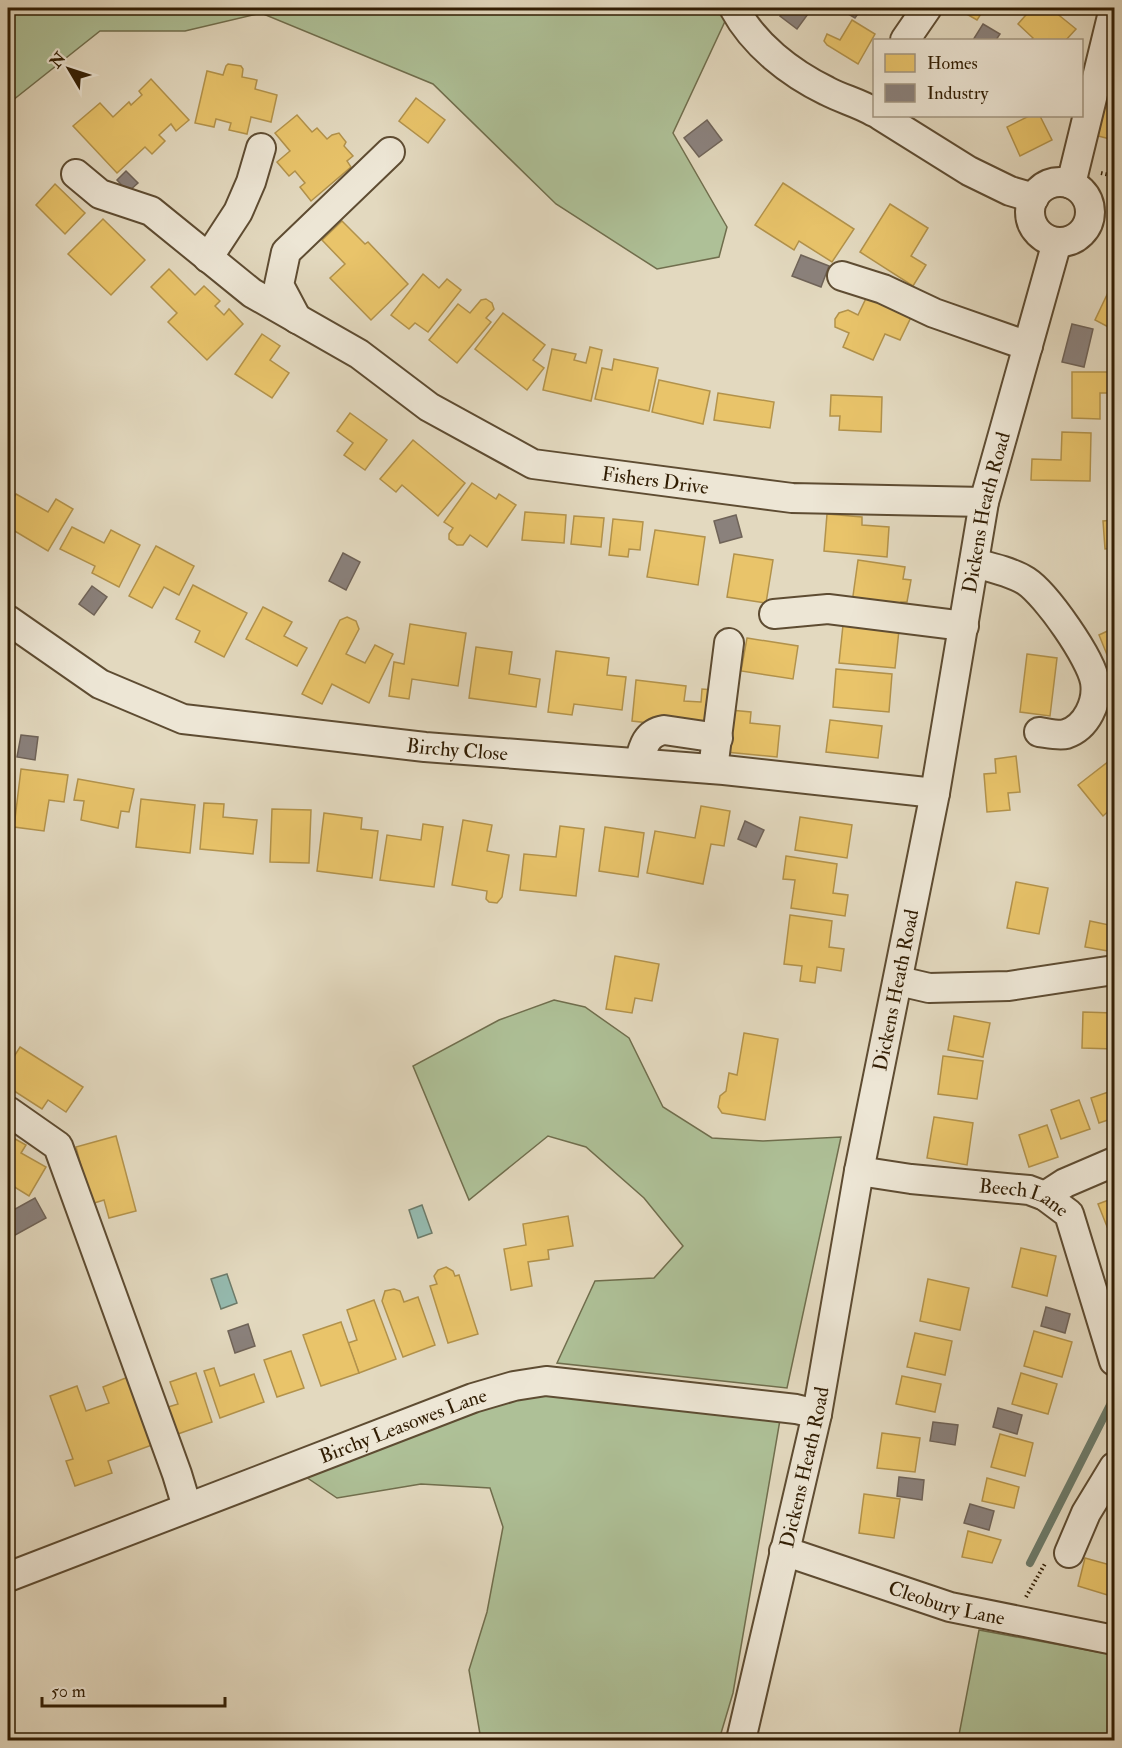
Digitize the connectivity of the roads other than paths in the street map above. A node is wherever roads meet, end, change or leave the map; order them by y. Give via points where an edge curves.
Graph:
1 (734, 8) edge
2 (927, 8) edge
3 (1114, 8) edge
4 (906, 39) edge
5 (873, 105) edge
6 (890, 117) edge
7 (261, 148) dead end
8 (390, 152) dead end
9 (76, 174) dead end
10 (1071, 184) junction
11 (1034, 198) junction
12 (1057, 242) junction
13 (208, 258) junction
14 (842, 276) dead end
15 (297, 319) junction
16 (1028, 346) junction
17 (984, 502) junction
18 (974, 563) junction
19 (774, 614) dead end
20 (8, 620) edge
21 (964, 626) junction
22 (729, 643) dead end
23 (1039, 732) dead end
24 (718, 738) junction
25 (639, 763) junction
26 (713, 769) junction
27 (936, 793) junction
28 (1114, 970) edge
29 (899, 981) junction
30 (8, 1111) edge
31 (1114, 1162) edge
32 (859, 1171) junction
33 (1046, 1196) junction
34 (1114, 1361) edge
35 (817, 1414) junction
36 (1114, 1467) edge
37 (187, 1508) junction
38 (784, 1551) junction
39 (1058, 1555) road end
40 (8, 1576) edge
41 (1114, 1640) edge
42 (741, 1740) edge

1 - 5 street via 763,45 793,73 829,92
2 - 4 street
3 - 10 street
6 - 11 street via 969,171
7 - 13 street via 238,213
8 - 15 street via 286,252 279,285
9 - 13 street, Fishers Drive via 100,194 151,211
10 - 11 street via 1054,183
10 - 12 street via 1089,205 1088,224 1075,238
11 - 12 street via 1034,226
12 - 16 street, Dickens Heath Road
13 - 15 street, Fishers Drive via 252,293
14 - 16 street
15 - 17 street, Fishers Drive via 359,354 429,407 533,464 792,498
16 - 17 street, Dickens Heath Road
17 - 18 street, Dickens Heath Road
18 - 21 street, Dickens Heath Road
18 - 23 street via 1026,581 1047,601 1078,646 1095,680 1092,711 1081,724 1066,734
19 - 21 street via 828,609
20 - 25 street, Birchy Close via 100,684 183,719 425,747
21 - 27 street, Dickens Heath Road
22 - 24 street
24 - 25 street via 656,732 648,737
24 - 26 street
25 - 26 street, Birchy Close
26 - 27 street, Birchy Close
27 - 29 street, Dickens Heath Road
28 - 29 street via 1008,986 929,988
29 - 32 street, Dickens Heath Road
30 - 37 street via 58,1146
31 - 33 street via 1065,1183
32 - 33 street, Beech Lane via 1029,1190
32 - 35 street, Dickens Heath Road
33 - 34 street, Beech Lane via 1069,1214
35 - 37 street, Birchy Leasowes Lane via 546,1381 473,1398
35 - 38 street, Dickens Heath Road
36 - 39 street
37 - 40 street, Birchy Leasowes Lane
38 - 41 street, Cleobury Lane via 950,1607
38 - 42 street, Dickens Heath Road

